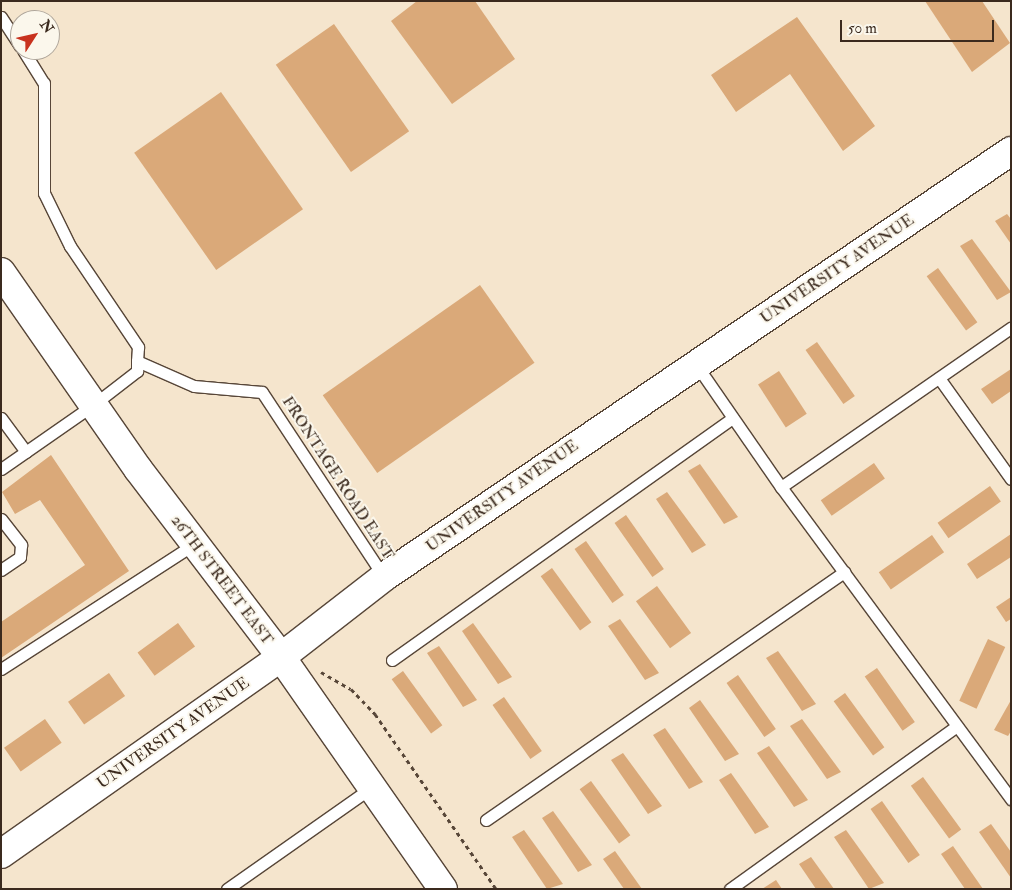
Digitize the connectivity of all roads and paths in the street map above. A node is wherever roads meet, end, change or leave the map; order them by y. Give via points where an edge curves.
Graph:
1 (1, 17) edge
2 (10, 31) edge
3 (29, 60) edge
4 (1011, 151) edge
5 (1, 272) edge
6 (1011, 328) edge
7 (137, 361) junction
8 (695, 363) junction
9 (939, 378) junction
10 (93, 405) junction
11 (1, 418) edge
12 (733, 418) junction
13 (26, 452) junction
14 (1, 469) edge
15 (1011, 479) edge
16 (782, 487) junction
17 (1, 519) edge
18 (194, 544) junction
19 (1, 570) edge
20 (844, 572) junction
21 (384, 577) junction
22 (281, 657) junction
23 (392, 660) dead end
24 (314, 669) dead end
25 (1, 670) edge
26 (957, 726) junction
27 (372, 787) junction
28 (1011, 800) edge
29 (486, 820) dead end
30 (1, 854) edge
31 (226, 889) edge
32 (443, 889) edge
33 (496, 889) edge
34 (730, 889) edge

1 - 2 lane
3 - 7 lane via 44,83 44,193 70,246 138,347
4 - 8 street, UNIVERSITY AVENUE
5 - 10 street, 26TH STREET EAST
6 - 9 lane
7 - 10 lane via 137,371
7 - 21 lane, FRONTAGE ROAD EAST via 194,386 262,392
8 - 12 lane
8 - 21 street, UNIVERSITY AVENUE
9 - 15 lane
9 - 16 lane
10 - 13 lane
10 - 18 street, 26TH STREET EAST
11 - 13 lane
12 - 16 lane
12 - 23 lane
13 - 14 lane
16 - 20 lane
17 - 19 lane via 21,545 20,557
18 - 22 street, 26TH STREET EAST
18 - 25 lane
20 - 26 lane
20 - 29 lane
21 - 22 street, UNIVERSITY AVENUE
22 - 27 street, 26TH STREET EAST
22 - 30 street, UNIVERSITY AVENUE
24 - 33 path via 331,675 350,688 375,714
26 - 28 lane
26 - 34 lane
27 - 31 lane
27 - 32 street, 26TH STREET EAST

